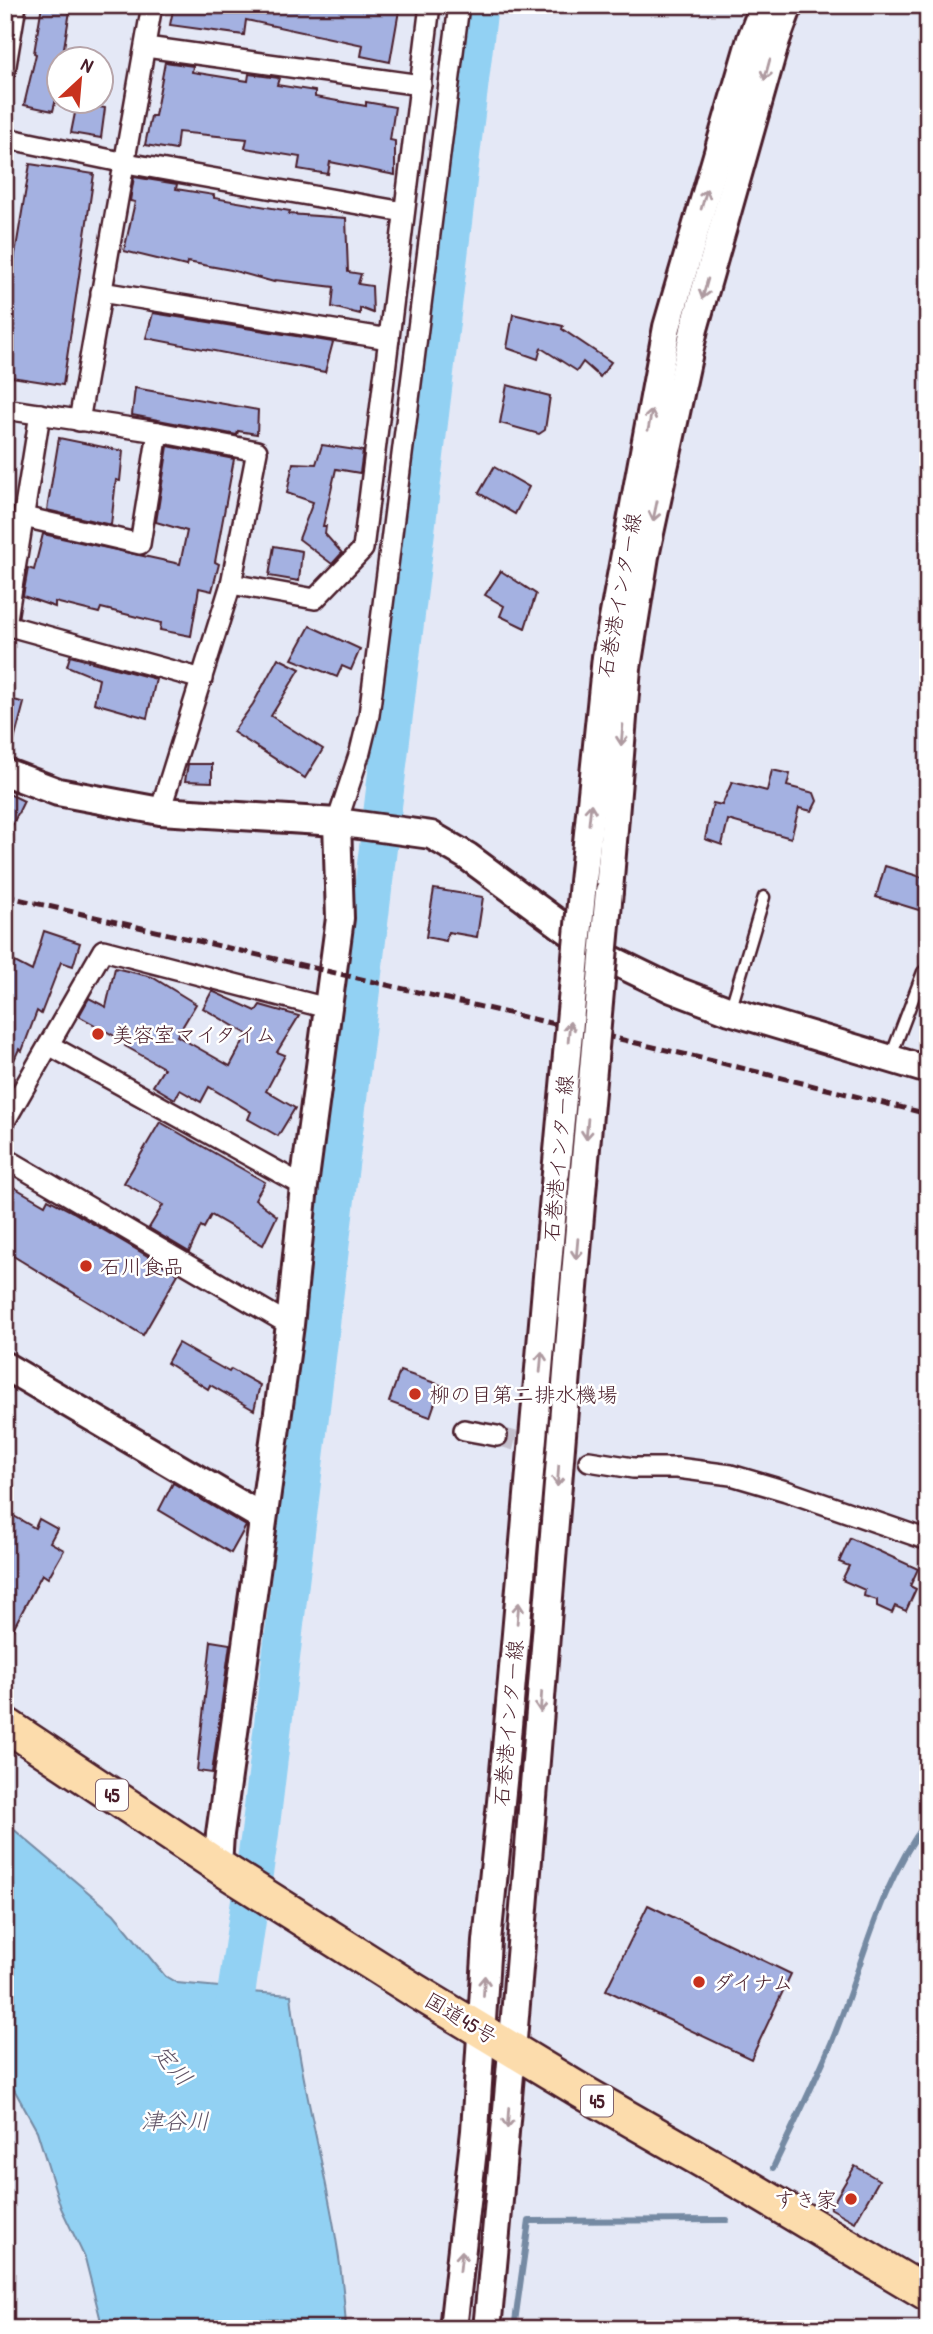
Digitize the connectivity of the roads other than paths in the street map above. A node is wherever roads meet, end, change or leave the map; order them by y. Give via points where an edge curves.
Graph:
1 (16, 5) edge
2 (152, 5) edge
3 (430, 5) edge
4 (459, 5) edge
5 (764, 5) edge
6 (789, 5) edge
7 (146, 47) junction
8 (5, 71) edge
9 (421, 85) junction
10 (5, 138) edge
11 (126, 163) junction
12 (404, 212) junction
13 (102, 292) junction
14 (389, 339) junction
15 (5, 409) edge
16 (40, 414) junction
17 (79, 421) junction
18 (159, 432) junction
19 (24, 517) junction
20 (231, 584) junction
21 (202, 679) junction
22 (5, 772) edge
23 (160, 811) junction
24 (346, 823) junction
25 (764, 897) dead end
26 (923, 972) dead end
27 (327, 1009) junction
28 (730, 1011) junction
29 (49, 1045) junction
30 (890, 1059) junction
31 (928, 1070) edge
32 (5, 1122) edge
33 (5, 1157) edge
34 (304, 1186) junction
35 (290, 1325) junction
36 (5, 1366) edge
37 (464, 1430) dead end
38 (497, 1436) tunnel mouth
39 (589, 1461) tunnel mouth
40 (262, 1517) junction
41 (928, 1540) edge
42 (5, 1724) edge
43 (225, 1871) junction
44 (481, 2031) junction
45 (513, 2050) junction
46 (928, 2294) edge
47 (453, 2329) edge
48 (487, 2329) edge

1 - 8 street
2 - 7 street
3 - 9 street
4 - 24 street via 369,715
44 -> 5 main road, 石巻港インター線, bridge via 606,657 667,327
6 -> 45 main road, 石巻港インター線, bridge via 694,329 645,556 627,668
7 - 9 street
7 - 11 street
9 - 12 street
10 - 11 street
11 - 12 street
11 - 13 street
12 - 14 street
13 - 14 street
13 - 17 street
14 - 20 street via 363,549 315,598
15 - 16 street
16 - 17 street
16 - 19 street
17 - 18 street
18 - 19 street via 140,544
18 - 20 street via 257,451
19 - 21 street via 6,625
20 - 21 street
21 - 23 street
22 - 23 main road via 58,792
23 - 24 main road
24 - 27 main road via 340,918
24 - 28 main road via 431,835 467,856 600,954
25 - 28 lane
26 - 30 lane
27 - 29 street via 103,950
27 - 34 main road
28 - 30 main road
29 - 32 street
29 - 34 street
30 - 31 main road
33 - 35 street
34 - 35 main road
35 - 40 main road
36 - 40 main road
37 - 38 street
39 - 41 street via 732,1475
40 - 43 main road via 220,1834
42 - 43 highway, 国道45号 / 45
43 - 44 highway, 国道45号 / 45
44 - 45 highway, 国道45号 / 45
47 -> 44 main road, 石巻港インター線
45 - 46 highway, 国道45号 / 45
45 -> 48 main road, 石巻港インター線

